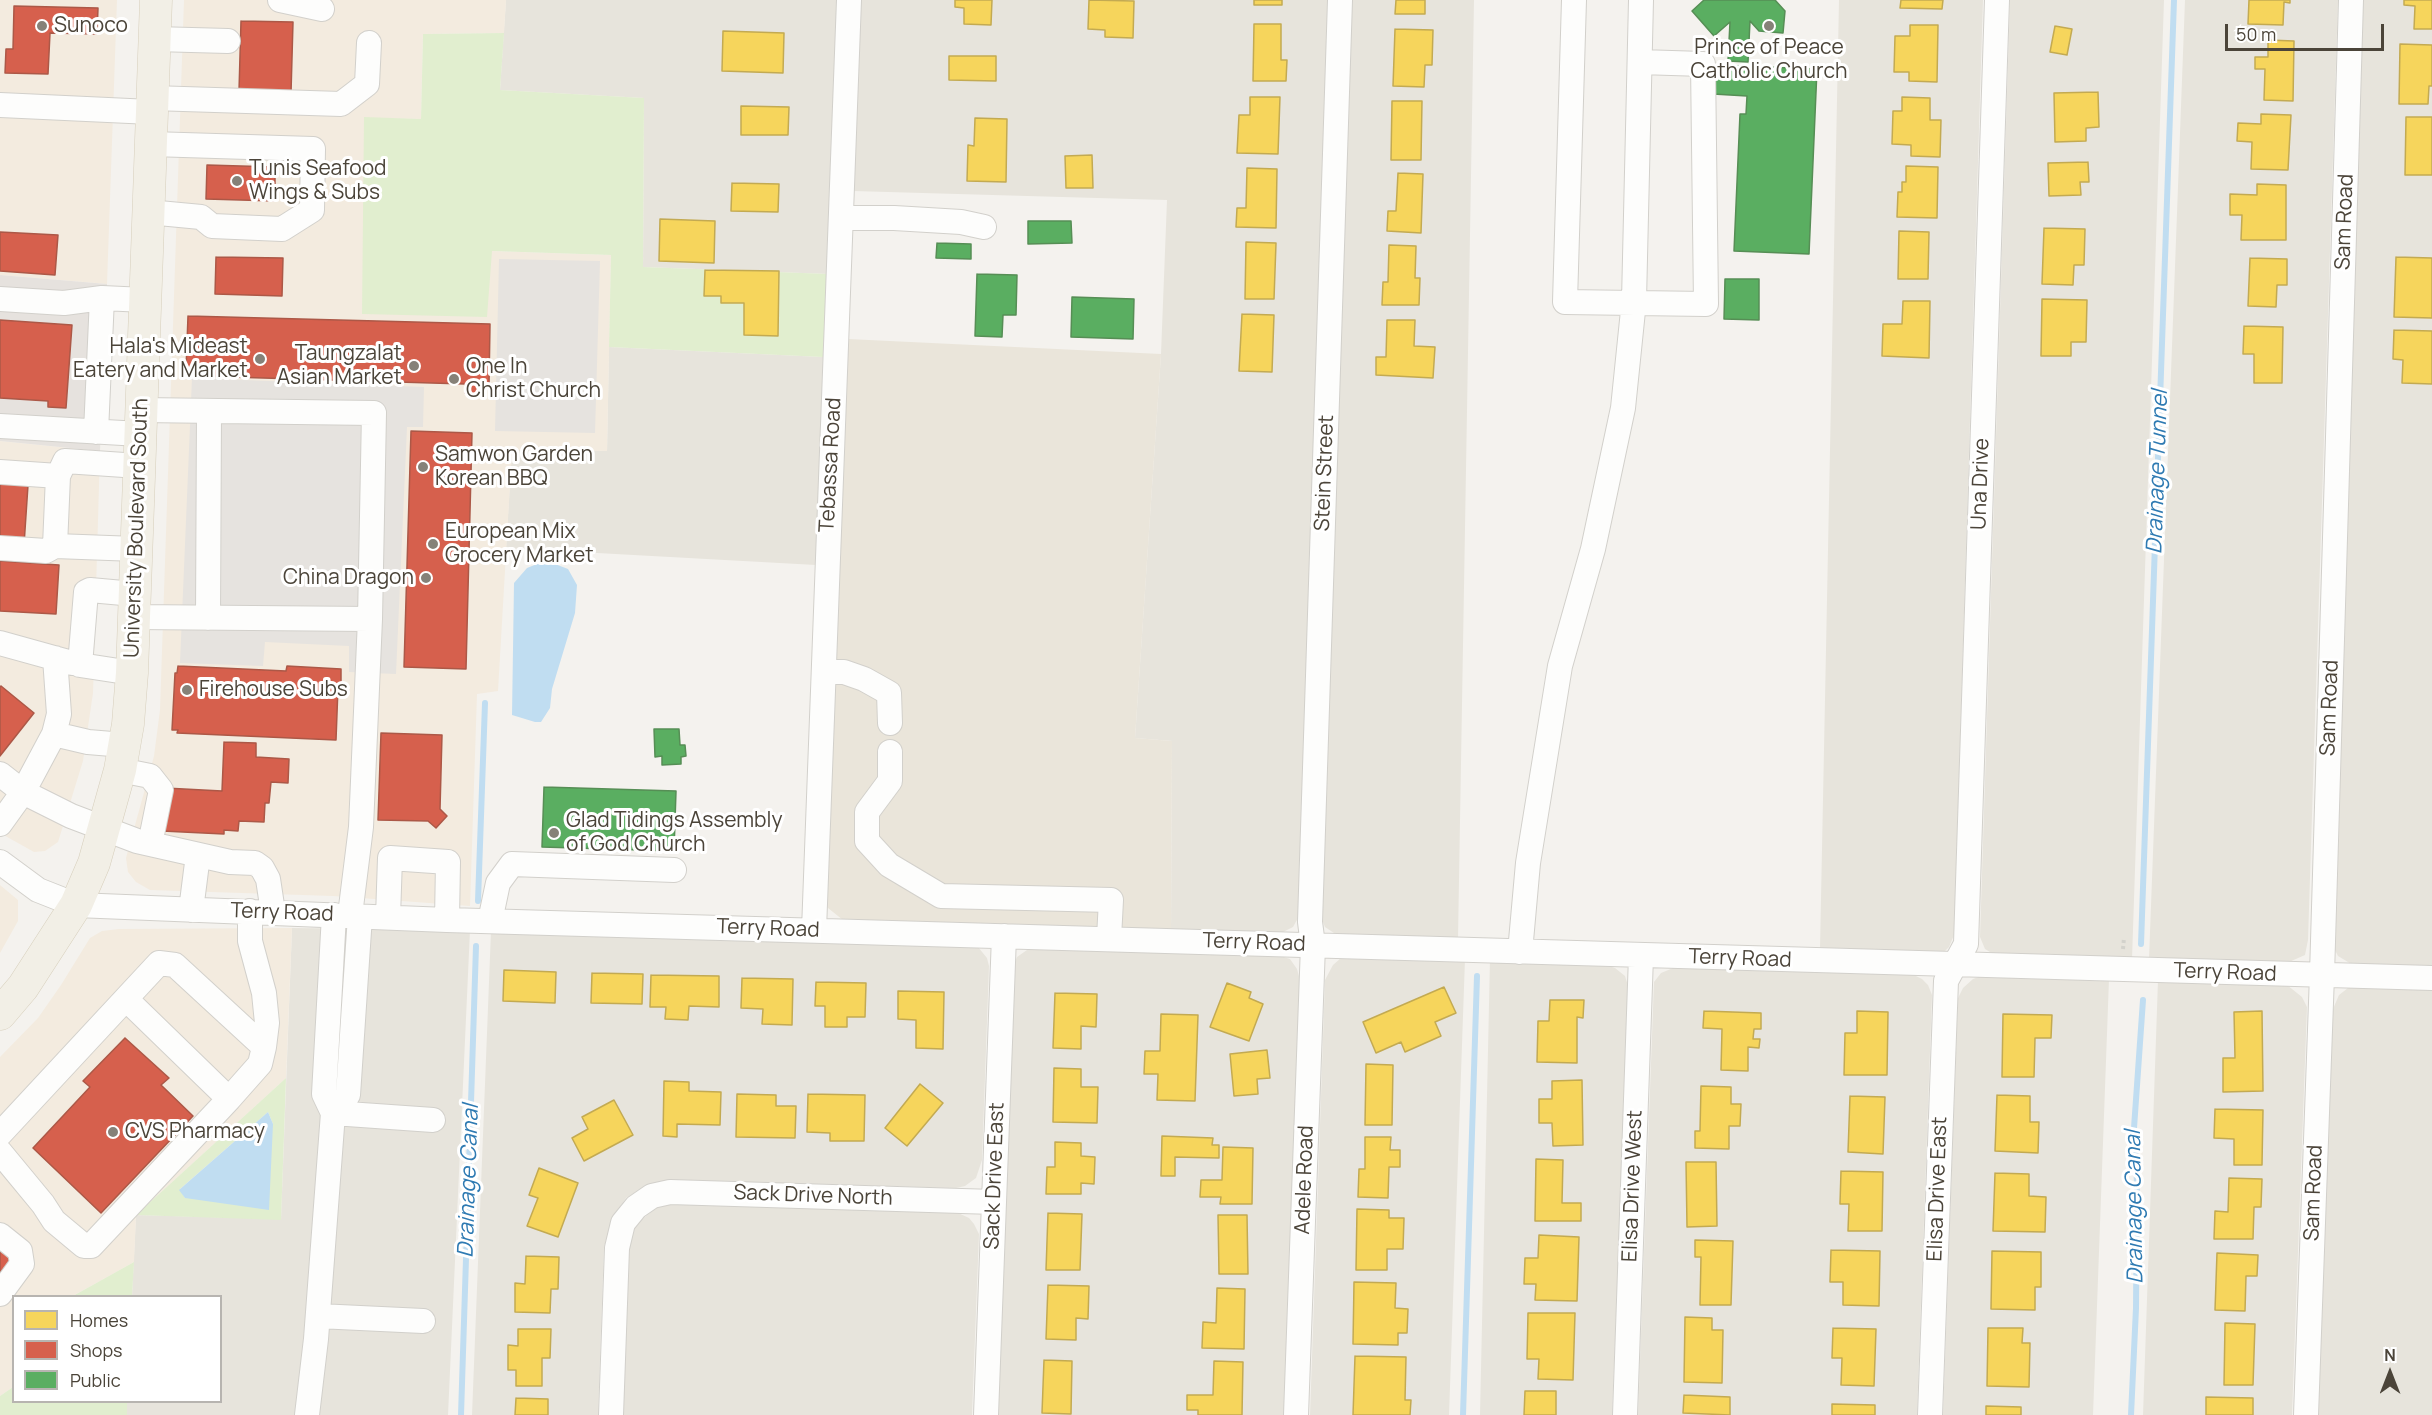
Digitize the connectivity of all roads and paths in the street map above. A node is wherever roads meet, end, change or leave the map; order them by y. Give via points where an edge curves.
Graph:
1 (156, 0) edge
2 (280, 0) edge
3 (849, 0) edge
4 (1340, 0) edge
5 (1574, 0) edge
6 (1641, 0) edge
7 (1997, 0) edge
8 (2351, 0) edge
9 (322, 9) dead end
10 (155, 39) junction
11 (228, 42) dead end
12 (369, 43) dead end
13 (1640, 62) junction
14 (0, 105) edge
15 (152, 105) junction
16 (151, 144) junction
17 (148, 212) junction
18 (841, 218) junction
19 (984, 227) dead end
20 (102, 298) junction
21 (0, 299) edge
22 (145, 300) junction
23 (1635, 301) junction
24 (209, 411) junction
25 (141, 422) junction
26 (0, 426) edge
27 (96, 432) junction
28 (139, 465) junction
29 (0, 471) edge
30 (58, 476) junction
31 (55, 546) junction
32 (0, 548) edge
33 (136, 549) junction
34 (134, 606) junction
35 (208, 618) junction
36 (370, 619) junction
37 (0, 643) edge
38 (56, 658) junction
39 (80, 665) junction
40 (824, 672) junction
41 (132, 674) junction
42 (890, 723) dead end
43 (54, 734) junction
44 (890, 752) dead end
45 (122, 758) junction
46 (0, 774) edge
47 (23, 792) junction
48 (0, 824) edge
49 (105, 828) junction
50 (150, 844) junction
51 (198, 855) junction
52 (0, 862) edge
53 (674, 870) dead end
54 (76, 905) junction
55 (191, 910) junction
56 (262, 911) junction
57 (348, 915) junction
58 (388, 917) junction
59 (447, 920) junction
60 (490, 921) junction
61 (814, 930) junction
62 (1004, 936) junction
63 (1109, 938) junction
64 (1313, 945) junction
65 (1520, 952) junction
66 (1641, 956) junction
67 (1953, 965) junction
68 (2322, 975) junction
69 (2432, 978) edge
70 (126, 999) junction
71 (0, 1014) edge
72 (264, 1047) junction
73 (230, 1099) junction
74 (333, 1113) junction
75 (433, 1120) dead end
76 (0, 1134) edge
77 (0, 1152) edge
78 (994, 1202) junction
79 (0, 1235) edge
80 (0, 1294) edge
81 (318, 1316) junction
82 (423, 1321) dead end
83 (307, 1415) edge
84 (611, 1415) edge
85 (986, 1415) edge
86 (1296, 1415) edge
87 (1625, 1415) edge
88 (1929, 1415) edge
89 (2306, 1415) edge

1 - 10 main road, University Boulevard South
2 - 9 street
3 - 18 street, Tebassa Road
4 - 64 street, Stein Street via 1310,922
5 - 23 street via 1565,302
6 - 13 street
7 - 67 street, Una Drive via 1966,944
8 - 68 street, Sam Road
10 - 11 street
10 - 15 main road, University Boulevard South
12 - 15 street via 367,84 341,104
13 - 23 street
13 - 23 street via 1703,64 1706,304
14 - 15 street
15 - 16 main road, University Boulevard South
16 - 17 main road, University Boulevard South
16 - 17 street via 313,149 312,210 282,229 212,226 201,217
17 - 22 main road, University Boulevard South
18 - 19 street via 961,222
18 - 40 street, Tebassa Road
20 - 21 street via 64,303
20 - 22 street
20 - 27 street
22 - 25 main road, University Boulevard South
23 - 65 street via 1623,408 1610,474 1560,666 1528,863
24 - 25 street
24 - 35 street
24 - 36 street via 374,413
25 - 27 street
25 - 28 main road, University Boulevard South
26 - 27 street
28 - 30 street via 65,461
28 - 33 main road, University Boulevard South
29 - 30 street
30 - 31 street
31 - 32 street via 46,551
31 - 33 street
33 - 34 main road, University Boulevard South
34 - 35 street
34 - 39 street via 90,590 86,592
34 - 41 main road, University Boulevard South
35 - 36 street
36 - 57 street via 361,827
37 - 38 street
38 - 39 street
38 - 43 street via 59,714
39 - 41 street
40 - 42 street via 844,672 889,693
40 - 61 street, Tebassa Road
41 - 45 main road, University Boulevard South
43 - 45 street via 88,742
43 - 47 street
44 - 63 street via 890,781 867,812 867,841 889,865 941,896 1111,900
45 - 49 main road, University Boulevard South
45 - 50 street via 150,776 161,790
46 - 47 street
47 - 48 street
47 - 49 street
49 - 50 street
49 - 54 main road, University Boulevard South
50 - 51 street
51 - 55 street
51 - 56 street via 255,863 262,868 268,879
52 - 54 street, Terry Road via 38,890
53 - 60 street via 512,864 498,883
54 - 55 street, Terry Road
54 - 71 main road, University Boulevard South via 23,987
55 - 56 street, Terry Road
56 - 57 street, Terry Road
56 - 72 street via 250,941 264,993
57 - 58 street, Terry Road
57 - 74 street via 348,1095
58 - 59 street, Terry Road
58 - 59 street via 390,858 448,862
59 - 60 street, Terry Road
60 - 61 street, Terry Road
61 - 62 street, Terry Road
62 - 63 street, Terry Road
62 - 78 street, Sack Drive East
63 - 64 street, Terry Road
64 - 65 street, Terry Road
64 - 86 street, Adele Road
65 - 66 street, Terry Road
66 - 67 street, Terry Road
66 - 87 street, Elisa Drive West
67 - 68 street, Terry Road
67 - 88 street, Elisa Drive East via 1946,981
68 - 69 street, Terry Road
68 - 89 street, Sam Road
70 - 72 street via 159,963 175,965
70 - 73 street
70 - 76 street
72 - 73 street via 260,1064
73 - 77 street via 91,1246 84,1246 54,1221
74 - 75 street
74 - 81 street
78 - 84 street, Sack Drive North via 670,1192 652,1196 623,1223 617,1248
78 - 85 street, Sack Drive East
79 - 80 street via 20,1251 22,1264
81 - 82 street
81 - 83 street

